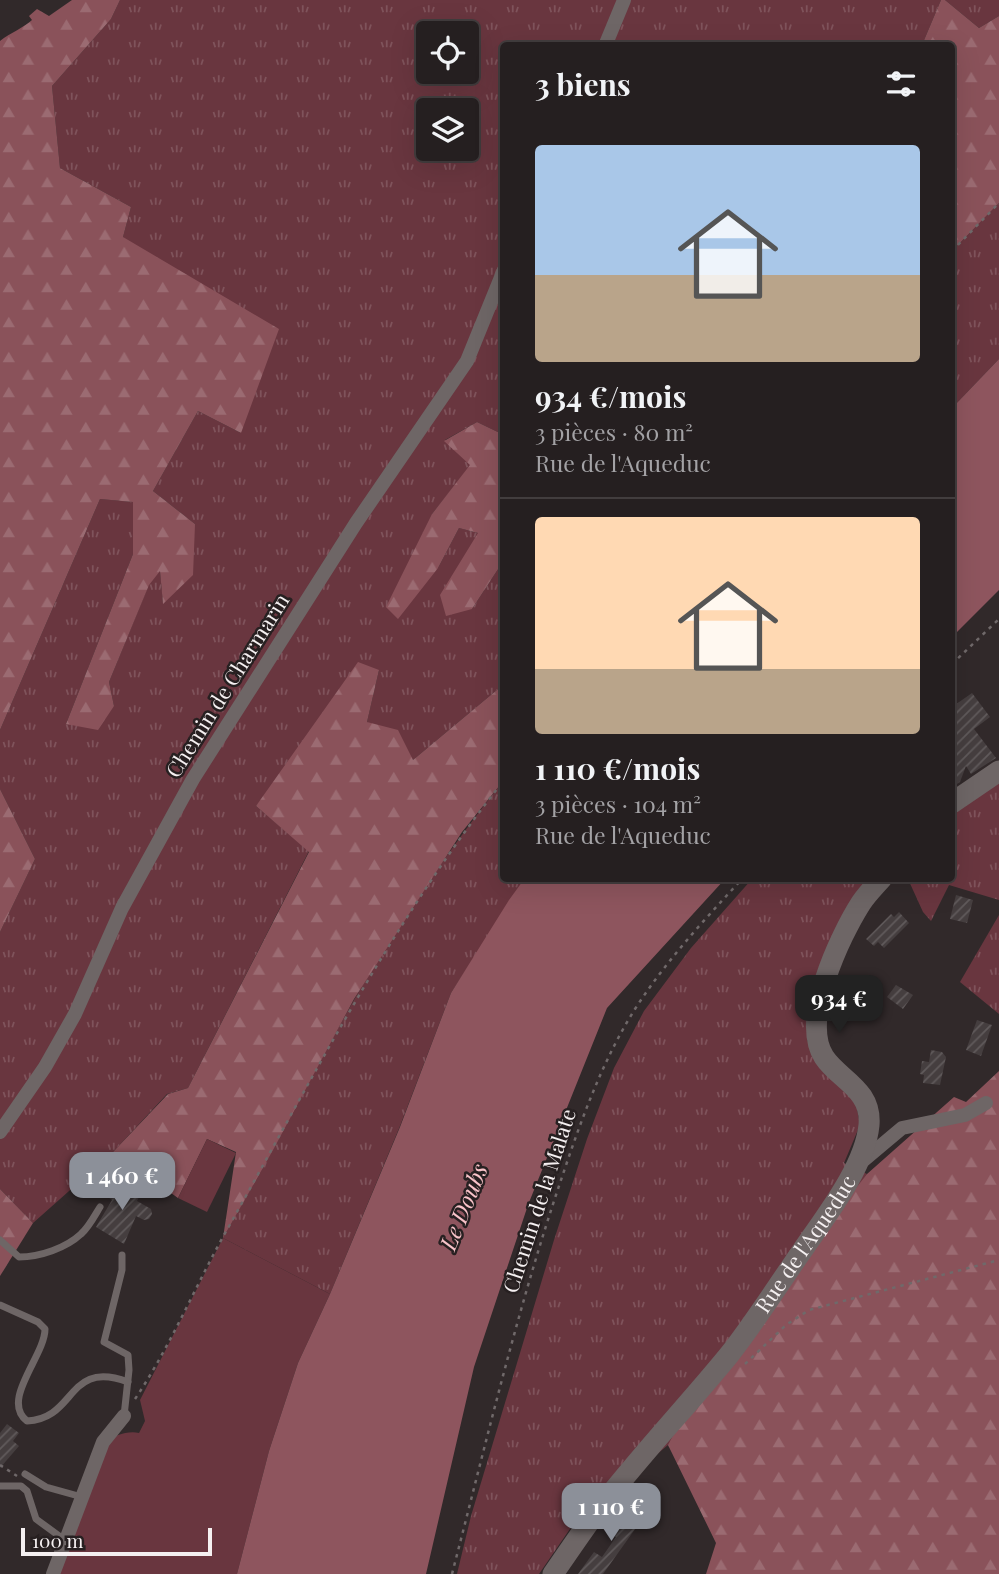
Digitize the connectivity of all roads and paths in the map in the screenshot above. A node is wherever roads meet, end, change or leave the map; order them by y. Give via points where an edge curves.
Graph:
1 (624, 0) edge
2 (607, 42) edge
3 (999, 203) edge
4 (955, 248) edge
5 (500, 280) edge
6 (999, 619) edge
7 (955, 661) edge
8 (999, 771) edge
9 (500, 785) edge
10 (955, 801) edge
11 (739, 882) edge
12 (879, 882) edge
13 (986, 1103) dead end
14 (0, 1132) edge
15 (856, 1167) junction
16 (100, 1207) dead end
17 (0, 1240) edge
18 (122, 1255) dead end
19 (999, 1259) edge
20 (0, 1305) edge
21 (746, 1363) dead end
22 (128, 1382) junction
23 (124, 1416) junction
24 (25, 1474) dead end
25 (0, 1486) edge
26 (83, 1497) junction
27 (66, 1541) junction
28 (53, 1574) edge
29 (452, 1574) edge
30 (553, 1574) edge

1 - 2 street
3 - 4 path
5 - 14 street, Chemin de Charmarin via 467,361 356,523 193,779 122,908 75,1014
6 - 7 path
8 - 10 street
9 - 23 path via 463,832 355,999 157,1364
11 - 29 path, Chemin de la Malate via 680,947 635,1010 597,1083 542,1236
12 - 15 street, Rue de l'Aqueduc via 844,937 825,982 817,1020 825,1058 854,1085 866,1105 869,1125
13 - 15 street via 965,1115 902,1128
15 - 30 street, Rue de l'Aqueduc via 731,1352 594,1516
16 - 17 lane via 82,1234 57,1249 19,1256
18 - 22 lane via 104,1342 128,1355
19 - 21 path via 809,1310
20 - 22 lane via 45,1329 45,1339 16,1391 15,1407 27,1421 47,1417 88,1378 114,1376
22 - 23 lane
23 - 26 street via 103,1442
24 - 26 lane via 46,1487
25 - 27 lane via 21,1486 36,1519
26 - 27 street
27 - 28 street

